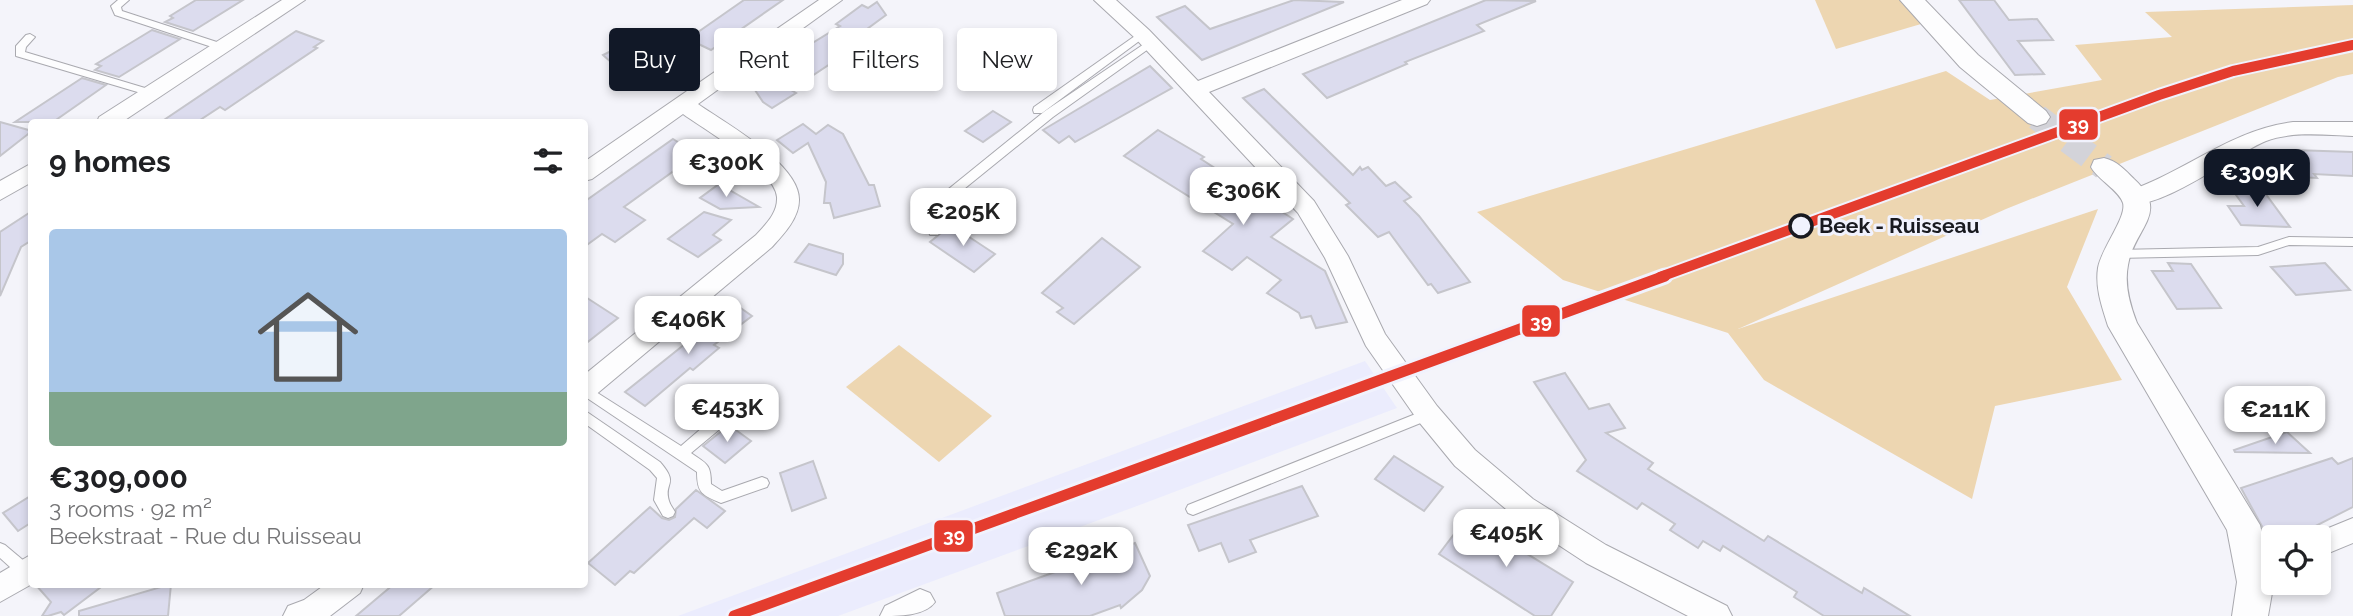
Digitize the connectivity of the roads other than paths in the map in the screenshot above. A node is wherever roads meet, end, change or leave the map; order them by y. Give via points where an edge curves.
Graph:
1 (124, 0) edge
2 (295, 0) edge
3 (832, 0) edge
4 (1104, 0) edge
5 (1420, 0) edge
6 (1912, 0) edge
7 (30, 37) dead end
8 (1146, 38) junction
9 (222, 47) junction
10 (1195, 90) junction
11 (151, 93) junction
12 (682, 103) junction
13 (1038, 110) dead end
14 (2037, 117) tunnel mouth
15 (112, 119) edge
16 (2353, 129) edge
17 (2104, 167) tunnel mouth
18 (588, 170) edge
19 (28, 174) edge
20 (0, 192) edge
21 (2136, 197) junction
22 (934, 232) dead end
23 (2353, 242) edge
24 (2117, 254) junction
25 (588, 388) edge
26 (588, 392) edge
27 (1428, 414) junction
28 (588, 418) edge
29 (722, 419) dead end
30 (681, 454) junction
31 (762, 483) dead end
32 (1193, 509) dead end
33 (668, 512) dead end
34 (2353, 530) edge
35 (2331, 540) edge
36 (0, 549) edge
37 (2261, 555) edge
38 (2261, 565) edge
39 (28, 569) edge
40 (345, 588) edge
41 (0, 589) edge
42 (298, 616) edge
43 (1717, 616) edge
44 (2250, 616) edge

1 - 9 lane via 116,6 118,13
2 - 9 street
3 - 12 street
4 - 8 street
5 - 10 street
6 - 14 street via 1969,61
7 - 11 lane via 20,54
8 - 10 street
8 - 13 lane
8 - 22 lane via 939,203 931,218
9 - 11 street
10 - 27 street via 1306,207 1336,256 1375,339
11 - 15 street
12 - 18 street
12 - 25 street via 779,174 788,195 787,208 778,228 764,241
16 - 21 street via 2290,128 2258,136 2160,189
17 - 21 street
19 - 20 street
21 - 24 street via 2138,213
23 - 24 lane via 2289,241 2258,251
24 - 37 street via 2110,283 2123,327
26 - 30 lane
27 - 32 lane
27 - 43 street via 1465,458 1523,507 1595,554
28 - 33 lane via 664,476 661,500
29 - 30 lane
30 - 31 lane via 704,469 704,487 721,497
34 - 35 street
36 - 39 lane
38 - 44 street
39 - 41 street
40 - 42 street

